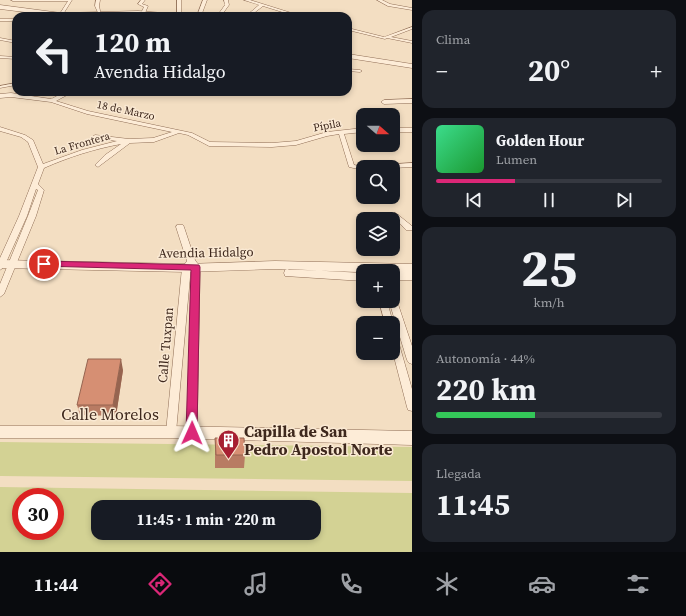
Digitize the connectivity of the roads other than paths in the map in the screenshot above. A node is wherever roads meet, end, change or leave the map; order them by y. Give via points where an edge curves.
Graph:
1 (14, 0) edge
2 (67, 0) edge
3 (70, 0) edge
4 (98, 0) edge
5 (143, 0) edge
6 (179, 0) edge
7 (205, 0) edge
8 (226, 0) edge
9 (246, 0) edge
10 (378, 0) edge
11 (262, 5) junction
12 (0, 7) edge
13 (10, 8) junction
14 (412, 9) edge
15 (39, 12) edge
16 (63, 12) edge
17 (97, 12) edge
18 (143, 12) edge
19 (178, 12) edge
20 (200, 12) edge
21 (222, 12) edge
22 (253, 12) edge
23 (286, 12) edge
24 (0, 20) edge
25 (12, 20) edge
26 (412, 28) edge
27 (352, 30) edge
28 (386, 37) junction
29 (0, 39) edge
30 (12, 41) edge
31 (412, 42) edge
32 (0, 57) edge
33 (352, 57) edge
34 (12, 58) edge
35 (412, 66) edge
36 (352, 70) edge
37 (360, 70) dead end
38 (12, 85) edge
39 (0, 87) edge
40 (12, 94) edge
41 (0, 96) edge
42 (23, 96) edge
43 (61, 96) edge
44 (52, 101) junction
45 (412, 101) edge
46 (384, 102) dead end
47 (0, 129) edge
48 (400, 130) edge
49 (412, 130) edge
50 (356, 131) edge
51 (178, 132) junction
52 (342, 132) junction
53 (95, 137) dead end
54 (130, 141) junction
55 (296, 143) joint
56 (98, 165) dead end
57 (412, 165) edge
58 (400, 166) edge
59 (41, 167) junction
60 (356, 167) edge
61 (36, 185) junction
62 (400, 220) edge
63 (180, 227) dead end
64 (412, 228) edge
65 (4, 266) edge
66 (191, 268) junction
67 (412, 268) edge
68 (356, 269) edge
69 (400, 269) edge
70 (400, 276) edge
71 (412, 276) edge
72 (356, 277) edge
73 (0, 294) edge
74 (395, 308) edge
75 (399, 360) edge
76 (412, 360) edge
77 (412, 407) edge
78 (0, 432) edge
79 (171, 432) junction
80 (192, 433) junction
81 (412, 438) edge

1 - 2 street
1 - 13 street
3 - 16 street
4 - 17 street
5 - 18 street via 140,4 146,6
6 - 19 street
7 - 20 street
8 - 21 street
9 - 11 street
10 - 14 street via 389,5
11 - 22 street
11 - 23 street
12 - 13 street
13 - 15 street
24 - 25 street
26 - 28 street
27 - 28 street
28 - 31 street
29 - 30 street
32 - 34 street
33 - 35 street
36 - 37 street
38 - 39 street
40 - 41 street, 18 de Marzo
42 - 44 street, 18 de Marzo
43 - 44 street
44 - 51 street, 18 de Marzo via 87,112
45 - 46 street
47 - 59 street via 31,141
48 - 49 street
50 - 52 street, Pípila
51 - 54 street via 154,140
51 - 55 street, 18 de Marzo via 195,136 209,144 272,146
52 - 55 street, Pípila
52 - 60 street via 351,166
53 - 54 street
54 - 56 street
54 - 59 street, La Frontera via 69,155
57 - 58 street
59 - 61 street
61 - 65 street
61 - 65 street via 41,190 32,216
62 - 64 street
63 - 66 street, Calle Tuxpan
65 - 66 street, Avendia Hidalgo
65 - 73 street
66 - 68 street, Avendia Hidalgo via 275,265
66 - 72 street, Avendia Hidalgo
66 - 79 street, Calle Tuxpan
66 - 80 street, Calle Tuxpan
67 - 69 street, Avendia Hidalgo
70 - 71 street
74 - 76 street
75 - 77 street
78 - 79 street, Calle Morelos
79 - 80 street, Calle Morelos
80 - 81 street, Calle Morelos

